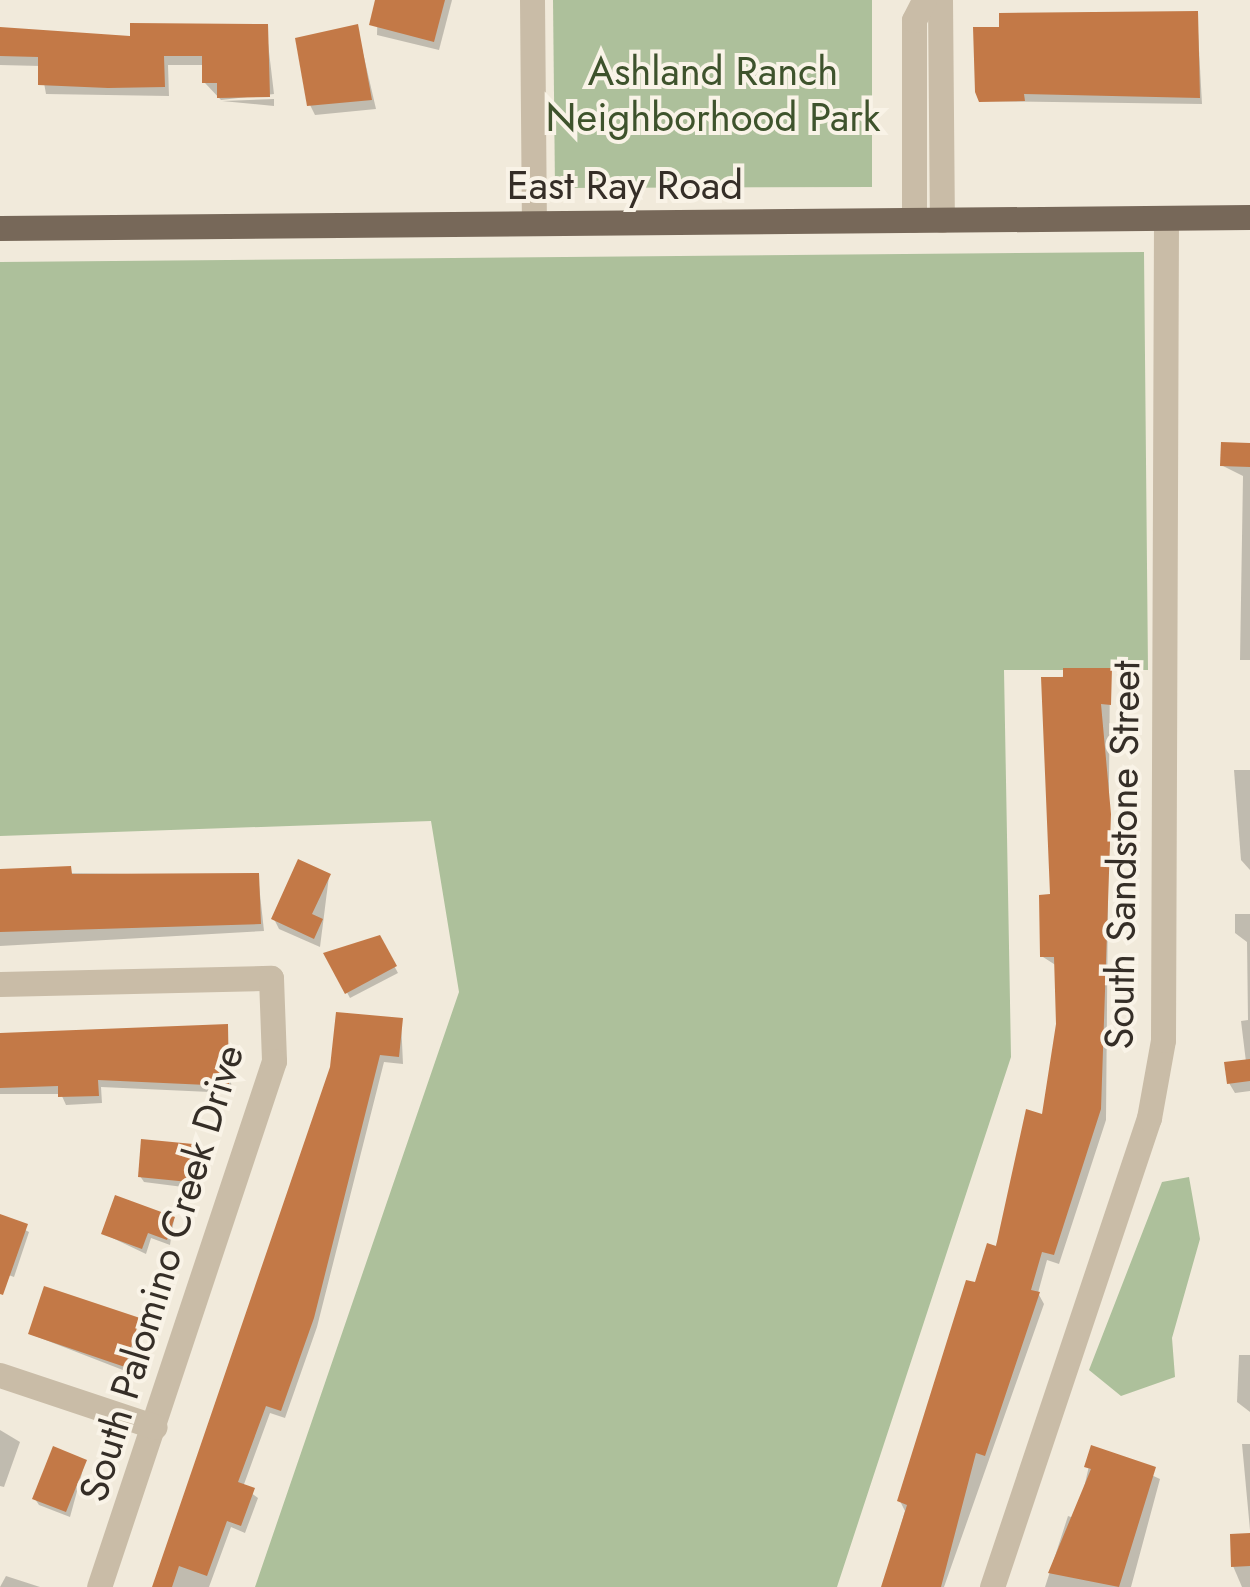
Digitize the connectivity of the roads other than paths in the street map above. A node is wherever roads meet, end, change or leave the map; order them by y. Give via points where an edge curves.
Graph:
1 (532, 0) edge
2 (924, 0) edge
3 (940, 0) edge
4 (927, 88) junction
5 (1166, 218) junction
6 (1250, 218) edge
7 (914, 220) junction
8 (942, 220) junction
9 (534, 223) junction
10 (0, 228) edge
11 (0, 984) edge
12 (0, 1375) edge
13 (155, 1427) junction
14 (99, 1587) edge
15 (992, 1587) edge

1 - 9 street
2 - 4 street via 914,20
3 - 4 street
4 - 7 street
4 - 8 street
5 - 6 main road, East Ray Road
5 - 8 main road, East Ray Road
5 - 15 street, South Sandstone Street via 1163,1040 1149,1118
7 - 8 main road, East Ray Road
7 - 9 main road, East Ray Road
9 - 10 main road, East Ray Road
11 - 13 street, South Palomino Creek Drive via 271,978 274,1061
12 - 13 street
13 - 14 street, South Palomino Creek Drive

